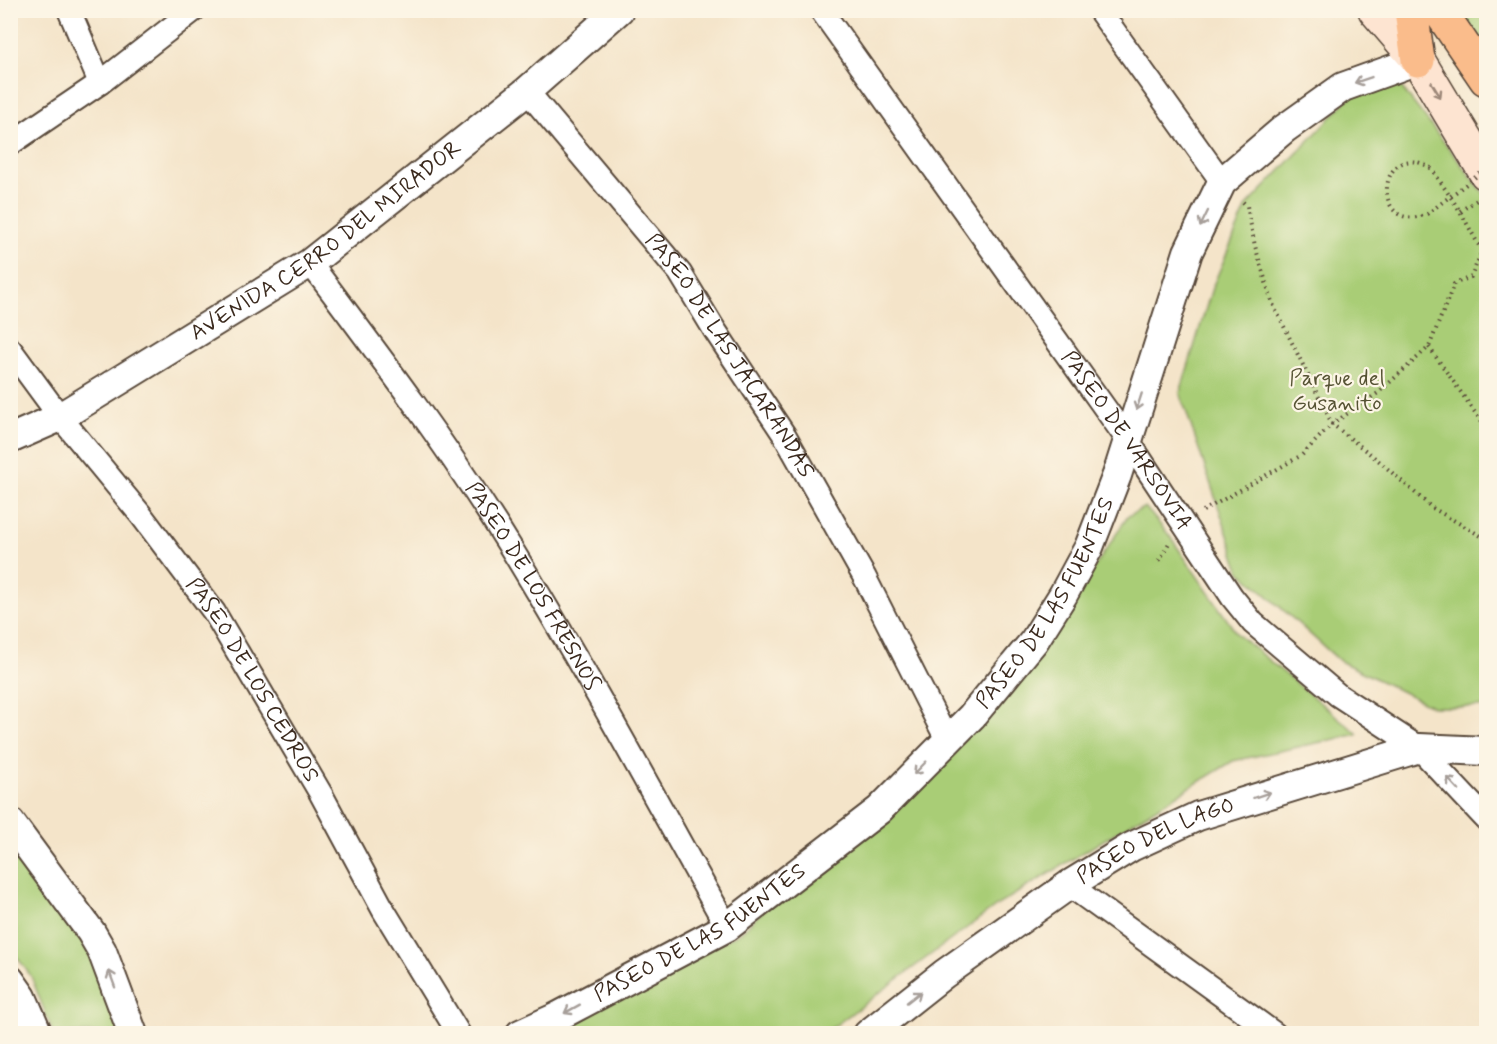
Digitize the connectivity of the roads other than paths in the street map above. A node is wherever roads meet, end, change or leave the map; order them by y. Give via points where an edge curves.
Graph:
1 (69, 10) edge
2 (194, 10) edge
3 (619, 10) edge
4 (821, 10) edge
5 (1099, 10) edge
6 (1375, 10) edge
7 (1411, 10) edge
8 (1439, 10) edge
9 (1418, 60) junction
10 (1486, 79) edge
11 (100, 83) junction
12 (527, 91) junction
13 (10, 144) edge
14 (1486, 171) edge
15 (1222, 182) junction
16 (310, 263) junction
17 (10, 349) edge
18 (60, 417) junction
19 (10, 439) edge
20 (1127, 439) junction
21 (947, 740) junction
22 (1419, 748) junction
23 (1486, 751) edge
24 (1486, 819) edge
25 (10, 822) edge
26 (1069, 885) junction
27 (727, 927) junction
28 (11, 980) edge
29 (38, 1034) edge
30 (133, 1034) edge
31 (459, 1034) edge
32 (520, 1034) edge
33 (868, 1034) edge
34 (1275, 1034) edge

1 - 11 street
2 - 11 street
3 - 12 street, AVENIDA CERRO DEL MIRADOR
4 - 20 street, PASEO DE VARSOVIA
5 - 15 street
6 - 9 main road
7 - 9 highway
8 - 10 highway
9 -> 14 main road
9 -> 15 street, PASEO DE LAS FUENTES via 1343,87 1284,129
11 - 13 street
12 - 16 street, AVENIDA CERRO DEL MIRADOR
12 - 21 street, PASEO DE LAS JACARANDAS via 680,273 785,436 865,578
15 -> 20 street, PASEO DE LAS FUENTES via 1188,252
16 - 18 street, AVENIDA CERRO DEL MIRADOR
16 - 27 street, PASEO DE LOS FRESNOS via 420,409 510,547
17 - 18 street, PASEO DE LOS CEDROS
18 - 19 street, AVENIDA CERRO DEL MIRADOR
18 - 31 street, PASEO DE LOS CEDROS via 214,612 321,794 384,911
20 - 21 street, PASEO DE LAS FUENTES via 1106,507 1063,595 1034,641
20 - 22 street, PASEO DE VARSOVIA via 1232,597 1254,623 1338,695
21 -> 27 street, PASEO DE LAS FUENTES via 879,810
22 - 23 street, PASEO DEL LAGO
24 -> 22 street, PASEO DE VARSOVIA
26 -> 22 street, PASEO DEL LAGO via 1131,847 1198,816
30 -> 25 street via 92,932
33 -> 26 street, PASEO DEL LAGO
26 - 34 street
27 -> 32 street, PASEO DE LAS FUENTES
28 - 29 street

